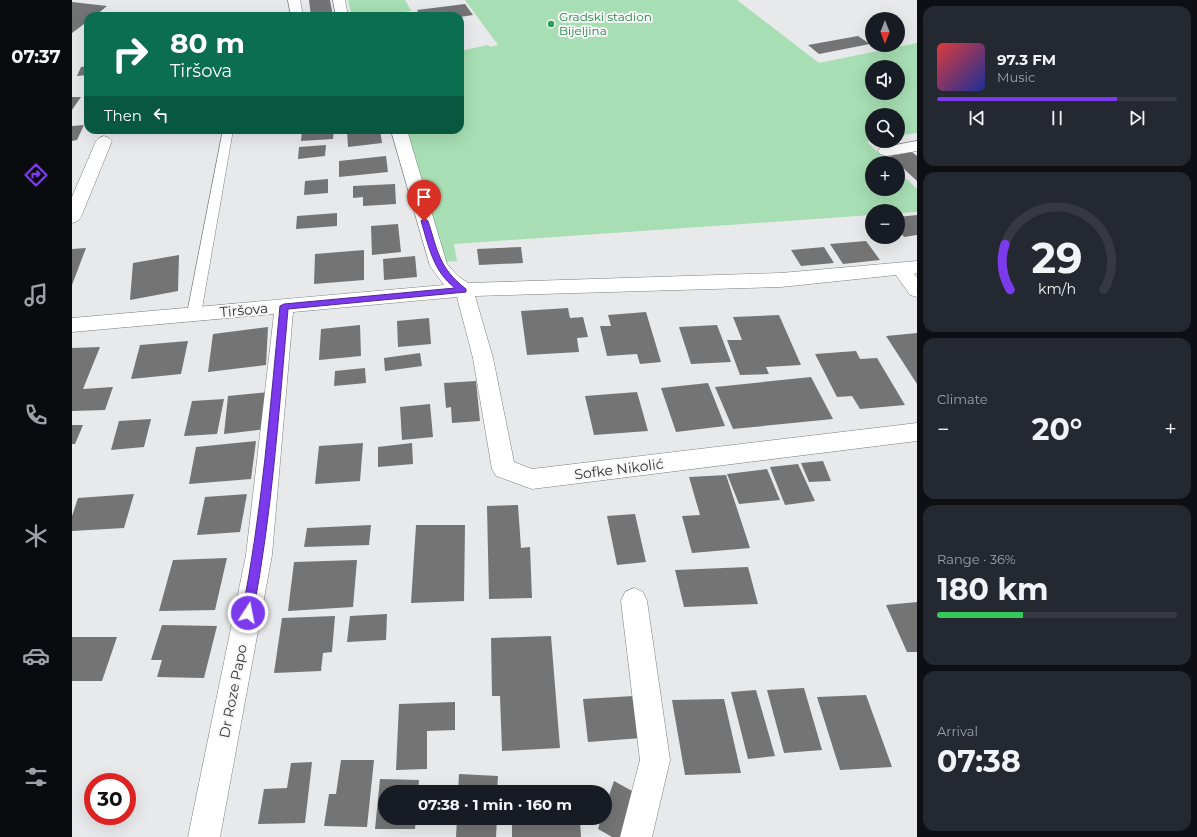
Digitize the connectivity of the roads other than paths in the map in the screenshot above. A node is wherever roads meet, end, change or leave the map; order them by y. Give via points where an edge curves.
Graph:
1 (294, 0) edge
2 (340, 0) edge
3 (296, 12) edge
4 (342, 12) edge
5 (227, 134) edge
6 (400, 134) edge
7 (104, 141) dead end
8 (917, 146) edge
9 (886, 150) dead end
10 (72, 218) edge
11 (908, 268) edge
12 (464, 290) junction
13 (917, 290) edge
14 (284, 306) junction
15 (194, 314) junction
16 (72, 325) edge
17 (917, 432) edge
18 (634, 601) dead end
19 (204, 837) edge
20 (636, 837) edge

1 - 3 street
2 - 4 street
5 - 15 lane
6 - 12 street via 439,266 451,281
7 - 10 street
8 - 9 street
11 - 12 street via 781,280
11 - 13 street
12 - 14 street, Tiršova
12 - 17 street, Sofke Nikolić via 483,358 504,469 532,479
14 - 15 street, Tiršova
14 - 19 street, Dr Roze Papo via 272,447 259,555
15 - 16 street, Tiršova
18 - 20 street via 655,760

